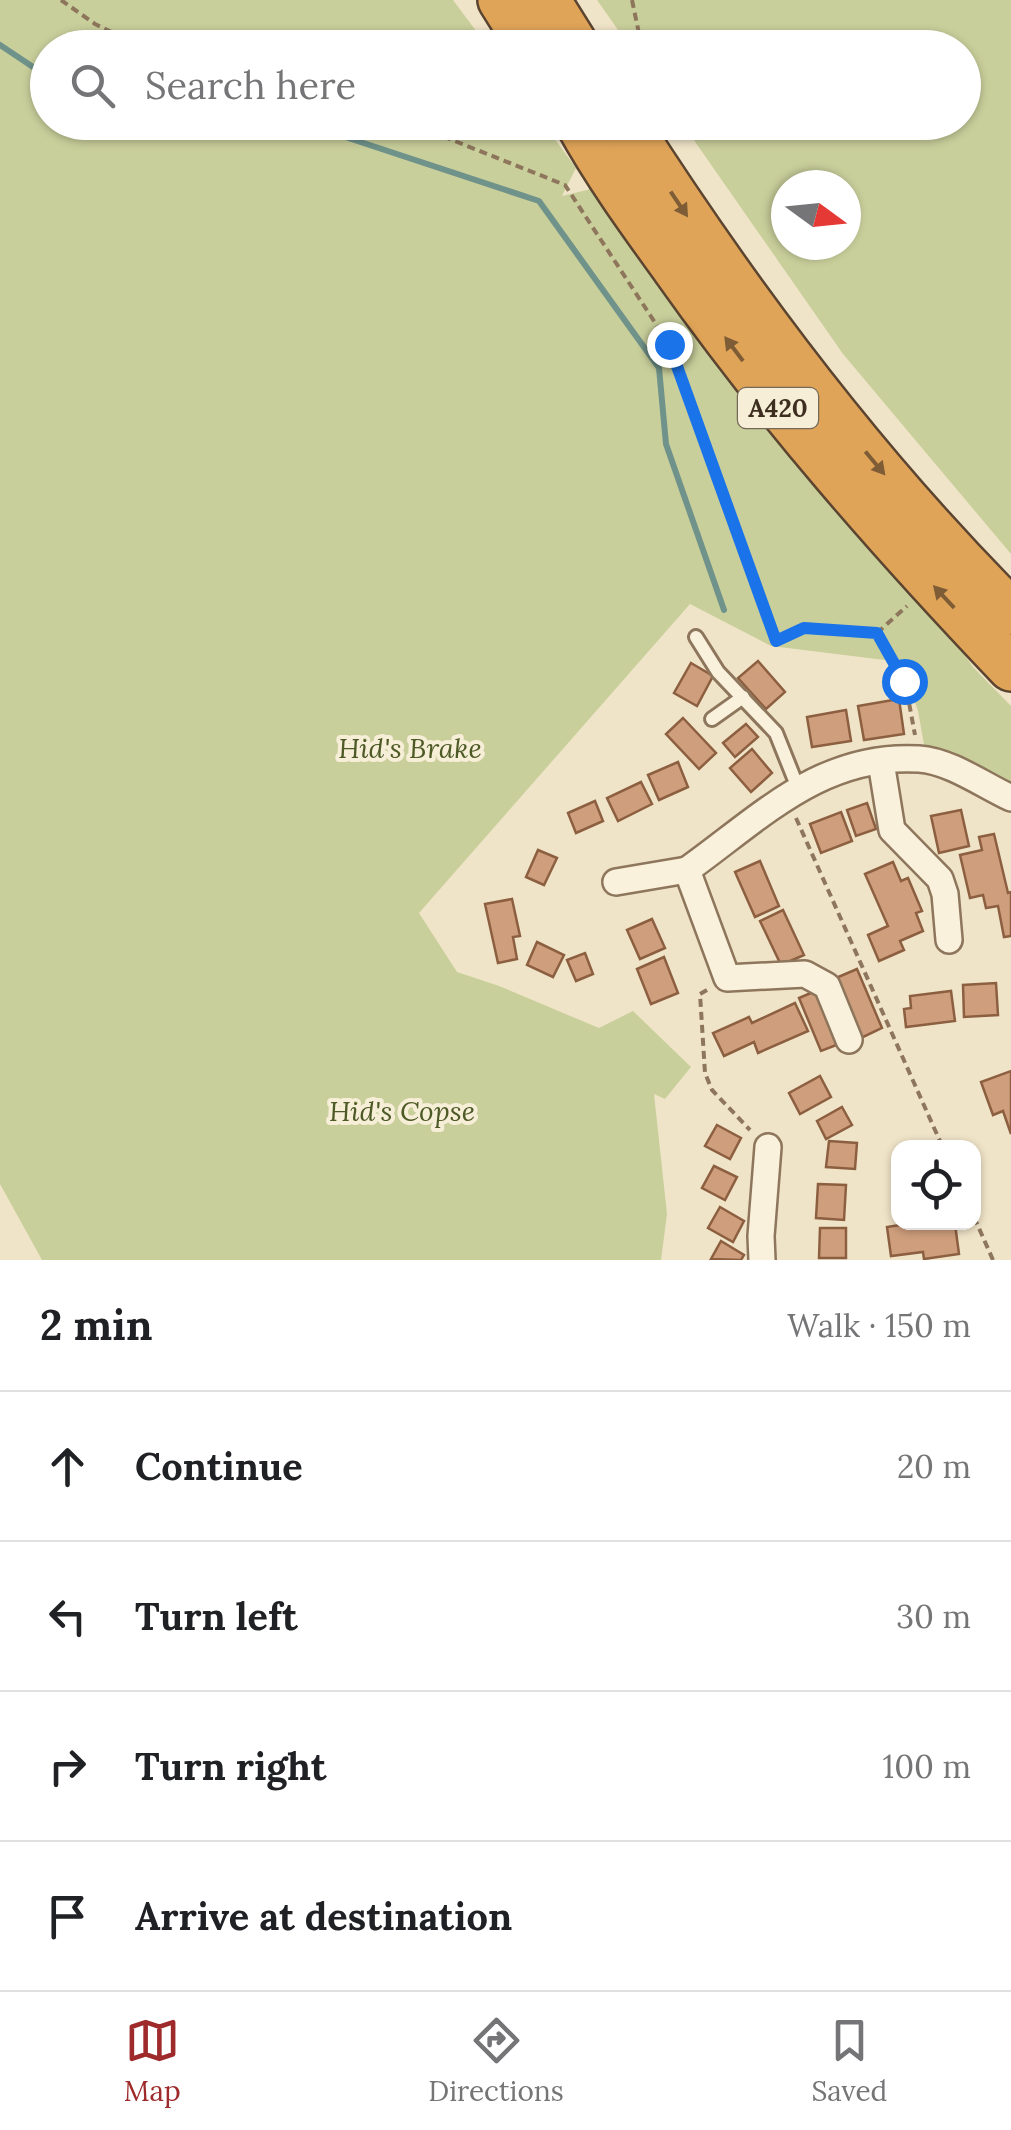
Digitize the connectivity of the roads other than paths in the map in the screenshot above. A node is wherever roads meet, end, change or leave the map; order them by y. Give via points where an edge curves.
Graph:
1 (501, 0) edge
2 (547, 0) edge
3 (520, 30) edge
4 (566, 30) edge
5 (590, 140) edge
6 (638, 140) edge
7 (1011, 612) edge
8 (696, 637) dead end
9 (1011, 668) edge
10 (743, 697) junction
11 (712, 719) dead end
12 (881, 762) junction
13 (792, 792) junction
14 (1011, 798) edge
15 (687, 870) junction
16 (616, 882) dead end
17 (949, 940) dead end
18 (849, 1040) dead end
19 (768, 1147) road end
20 (762, 1260) edge

1 - 3 highway
2 - 4 highway
9 -> 5 highway, A420 via 788,421
6 -> 7 highway, A420 via 770,333 882,472
8 - 10 lane
10 - 11 lane
10 - 13 lane via 776,732
12 - 13 street via 837,770
12 - 14 street via 944,765
12 - 17 street via 892,830 940,879
13 - 15 street
15 - 16 street
15 - 18 street via 727,978 804,974 827,986
19 - 20 street

